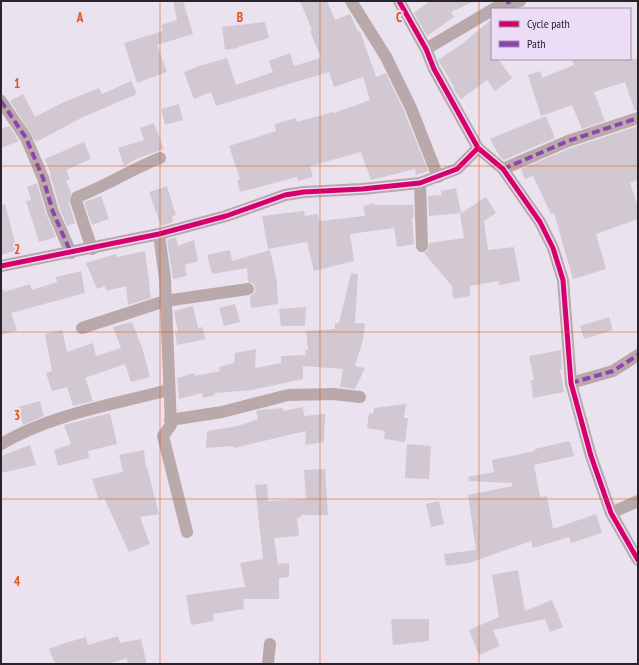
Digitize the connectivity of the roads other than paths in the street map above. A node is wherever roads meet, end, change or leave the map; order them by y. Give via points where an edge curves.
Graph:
1 (351, 1) edge
2 (399, 1) edge
3 (512, 2) edge
4 (496, 8) edge
5 (491, 10) edge
6 (426, 49) junction
7 (1, 101) edge
8 (638, 118) edge
9 (478, 148) junction
10 (160, 158) dead end
11 (503, 169) junction
12 (438, 178) junction
13 (420, 183) junction
14 (159, 234) junction
15 (422, 246) dead end
16 (92, 249) junction
17 (71, 253) junction
18 (1, 266) edge
19 (248, 289) dead end
20 (165, 301) junction
21 (82, 328) dead end
22 (638, 355) edge
23 (571, 383) junction
24 (168, 390) junction
25 (360, 397) dead end
26 (170, 420) junction
27 (1, 444) edge
28 (638, 501) edge
29 (611, 513) junction
30 (187, 532) dead end
31 (638, 560) edge
32 (270, 644) dead end
33 (268, 664) edge

1 - 12 street via 386,57 411,108
2 - 6 street
3 - 4 street
5 - 6 street
6 - 9 street via 434,69
7 - 17 street via 26,138
8 - 11 street via 568,141
9 - 11 street
9 - 12 street via 457,169
10 - 16 street via 77,197 76,201
11 - 23 street via 540,222 553,248 563,280
12 - 13 street
13 - 14 street via 285,195 226,216
13 - 15 street
14 - 16 street
14 - 20 street via 165,272
16 - 17 street
17 - 18 street
19 - 20 street
20 - 21 street
20 - 24 street
22 - 23 street via 613,371
23 - 29 street via 591,456
24 - 26 street
24 - 27 street via 42,423 20,432
25 - 26 street via 333,394 288,395 222,412
26 - 30 street via 170,427 163,436
28 - 29 street
29 - 31 street
32 - 33 street

